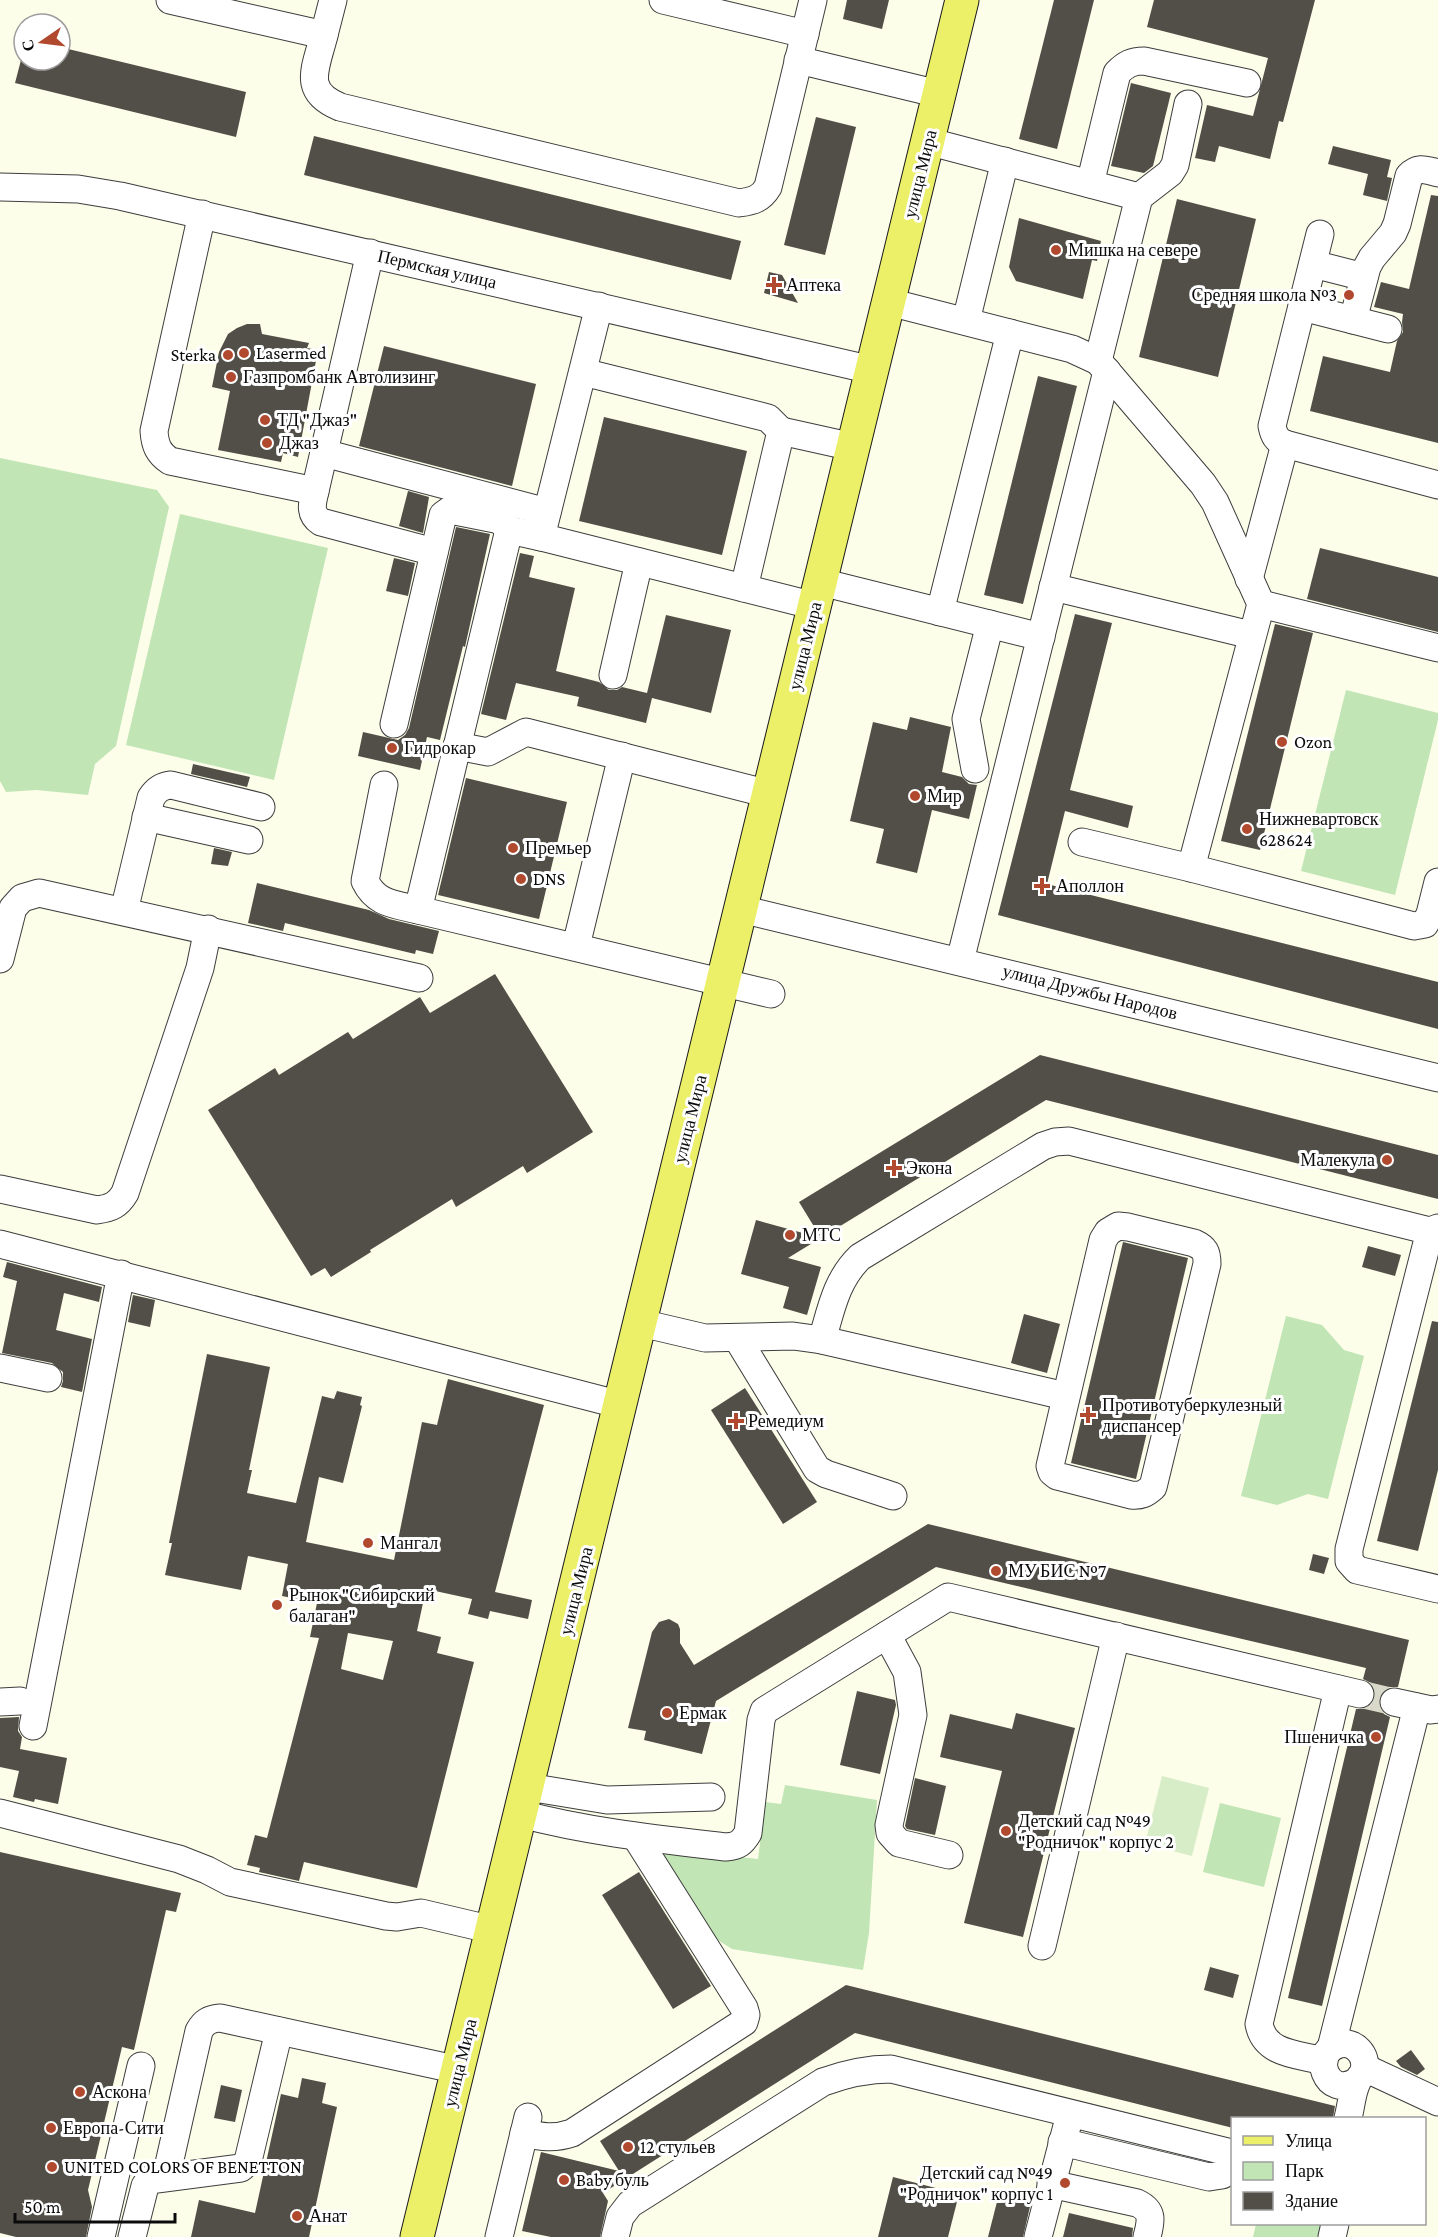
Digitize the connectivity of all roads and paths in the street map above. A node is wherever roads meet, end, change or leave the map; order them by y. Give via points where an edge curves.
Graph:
1 (170, 0) edge
2 (333, 0) edge
3 (663, 0) edge
4 (813, 0) edge
5 (962, 0) edge
6 (805, 34) junction
7 (324, 35) junction
8 (798, 60) junction
9 (1247, 83) dead end
10 (939, 93) junction
11 (1188, 104) dead end
12 (927, 141) junction
13 (1005, 161) junction
14 (1438, 173) edge
15 (1090, 184) junction
16 (0, 187) edge
17 (1139, 197) junction
18 (202, 214) junction
19 (1320, 234) dead end
20 (370, 253) junction
21 (1312, 264) junction
22 (1364, 277) junction
23 (889, 302) junction
24 (599, 306) junction
25 (1302, 307) junction
26 (1353, 320) junction
27 (966, 321) junction
28 (1388, 329) dead end
29 (1010, 333) junction
30 (1103, 366) junction
31 (872, 370) junction
32 (583, 372) junction
33 (781, 431) junction
34 (1285, 444) junction
35 (853, 447) junction
36 (324, 453) junction
37 (1438, 485) edge
38 (315, 491) junction
39 (544, 524) junction
40 (509, 530) junction
41 (434, 552) junction
42 (639, 562) junction
43 (1249, 579) junction
44 (1053, 586) junction
45 (744, 588) junction
46 (818, 594) junction
47 (1261, 604) junction
48 (940, 612) junction
49 (990, 624) junction
50 (1251, 635) junction
51 (1041, 637) junction
52 (1438, 648) edge
53 (613, 675) dead end
54 (394, 724) dead end
55 (457, 746) junction
56 (622, 756) junction
57 (975, 769) dead end
58 (384, 785) dead end
59 (769, 794) junction
60 (261, 807) dead end
61 (146, 817) junction
62 (249, 840) dead end
63 (1082, 842) dead end
64 (1191, 868) junction
65 (1438, 882) edge
66 (741, 909) junction
67 (417, 910) junction
68 (124, 911) junction
69 (208, 929) junction
70 (576, 946) junction
71 (0, 959) edge
72 (960, 961) junction
73 (419, 978) dead end
74 (724, 982) junction
75 (771, 994) dead end
76 (1438, 1078) edge
77 (0, 1189) edge
78 (1434, 1229) edge
79 (0, 1246) edge
80 (121, 1274) junction
81 (641, 1323) junction
82 (737, 1338) junction
83 (822, 1340) junction
84 (0, 1368) edge
85 (48, 1378) dead end
86 (1065, 1396) junction
87 (621, 1405) junction
88 (893, 1496) dead end
89 (1438, 1589) edge
90 (887, 1635) junction
91 (1116, 1636) junction
92 (1416, 1706) edge
93 (33, 1726) dead end
94 (711, 1797) dead end
95 (525, 1801) junction
96 (0, 1813) edge
97 (636, 1837) junction
98 (949, 1856) dead end
99 (493, 1930) junction
100 (1042, 1946) dead end
101 (279, 2031) junction
102 (1346, 2061) junction
103 (141, 2066) dead end
104 (459, 2070) junction
105 (1438, 2102) edge
106 (1070, 2113) junction
107 (1348, 2117) edge
108 (1062, 2142) junction
109 (1231, 2153) edge
110 (1231, 2170) edge
111 (166, 2177) junction
112 (1052, 2184) junction
113 (101, 2237) edge
114 (132, 2237) edge
115 (417, 2237) edge
116 (499, 2237) edge
117 (615, 2237) edge
118 (1038, 2237) edge
119 (1148, 2237) edge

1 - 7 street
2 - 7 street
3 - 6 street
4 - 6 street
5 - 10 main road, улица Мира
6 - 8 street
7 - 8 street via 314,75 315,89 325,101 739,203 753,202 768,187
8 - 10 street
9 - 15 street via 1144,61 1125,65 1117,74
10 - 12 main road, улица Мира
11 - 17 street via 1175,165
12 - 13 street
12 - 23 main road, улица Мира
13 - 15 street
13 - 27 street
14 - 22 street via 1420,169 1409,176 1397,224 1372,258
15 - 17 street
16 - 18 street, Пермская улица via 78,189
17 - 30 street
18 - 20 street, Пермская улица
18 - 38 street via 154,431 155,444 170,461
19 - 21 street
20 - 24 street, Пермская улица
20 - 36 street
21 - 22 street
21 - 25 street
22 - 26 street
23 - 27 street
23 - 31 main road, улица Мира
24 - 31 street, Пермская улица
24 - 32 street
25 - 26 street
25 - 34 street via 1272,426 1278,441
26 - 28 street
27 - 29 street
29 - 30 street via 1072,349
29 - 48 street
30 - 43 street via 1203,484
30 - 44 street
31 - 35 main road, улица Мира
32 - 33 street via 768,418
32 - 39 street
33 - 35 street
33 - 45 street
34 - 37 street
34 - 43 street
35 - 46 main road, улица Мира
36 - 38 street
36 - 39 street
38 - 41 street via 312,512 321,522
39 - 40 street
39 - 42 street
40 - 41 street via 500,520 450,510 442,515
40 - 55 street
41 - 54 street
42 - 45 street
42 - 53 street
43 - 47 street
44 - 50 street
44 - 51 street
45 - 46 street
46 - 48 street
46 - 59 main road, улица Мира
47 - 50 street
47 - 52 street
48 - 49 street
49 - 51 street
49 - 57 street via 966,719
50 - 64 street
51 - 72 street
55 - 56 street via 488,752 526,732
55 - 67 street
56 - 59 street
56 - 70 street
58 - 67 street via 365,880 379,900
59 - 66 main road, улица Мира
60 - 61 street via 171,785 155,791
61 - 62 street
61 - 68 street
63 - 64 street
64 - 65 street via 1414,926 1425,924
66 - 72 street, улица Дружбы Народов
66 - 74 main road, улица Мира
67 - 70 street
68 - 69 street
68 - 71 street via 39,893 22,898 13,908
69 - 73 street
69 - 77 street via 200,968 119,1203 97,1210
70 - 74 street
72 - 76 street, улица Дружбы Народов
74 - 75 street
74 - 81 main road, улица Мира
78 - 83 street via 1070,1141 1055,1142 860,1257 841,1280
78 - 89 street via 1349,1561 1357,1570
79 - 80 street
80 - 87 street
80 - 93 street
81 - 82 street via 705,1338
81 - 87 main road, улица Мира
82 - 83 street via 793,1336
82 - 88 street via 818,1469
83 - 86 street
84 - 85 street
86 - 86 street via 1108,1232 1118,1226 1128,1227 1203,1247 1208,1264 1153,1487 1146,1494 1131,1495 1052,1472 1050,1460
87 - 95 main road, улица Мира
90 - 91 street via 948,1597
90 - 97 street via 765,1712 747,1833 742,1842 726,1847
90 - 98 street via 907,1672 914,1715 890,1833 899,1843
91 - 100 street
91 - 102 street via 1349,1691 1259,2024 1261,2035 1277,2049
92 - 102 street via 1338,2018
94 - 95 street
95 - 97 street via 573,1827
95 - 99 main road, улица Мира
96 - 99 street via 179,1859 230,1882 386,1916 422,1913
97 - 116 street via 744,2008 744,2022 572,2133 549,2138 526,2125
99 - 104 main road, улица Мира
101 - 104 street
101 - 111 street via 248,2160 241,2168
101 - 111 street via 220,2018 204,2023 198,2031
102 - 105 street
102 - 107 street
103 - 113 street
104 - 115 main road, улица Мира
106 - 108 street
106 - 109 street
106 - 117 street via 891,2069 839,2076 823,2082 630,2204 620,2217
108 - 110 street via 1209,2177
108 - 112 street
111 - 114 street via 149,2180 145,2186
112 - 118 street
112 - 119 street via 1146,2207 1151,2214

